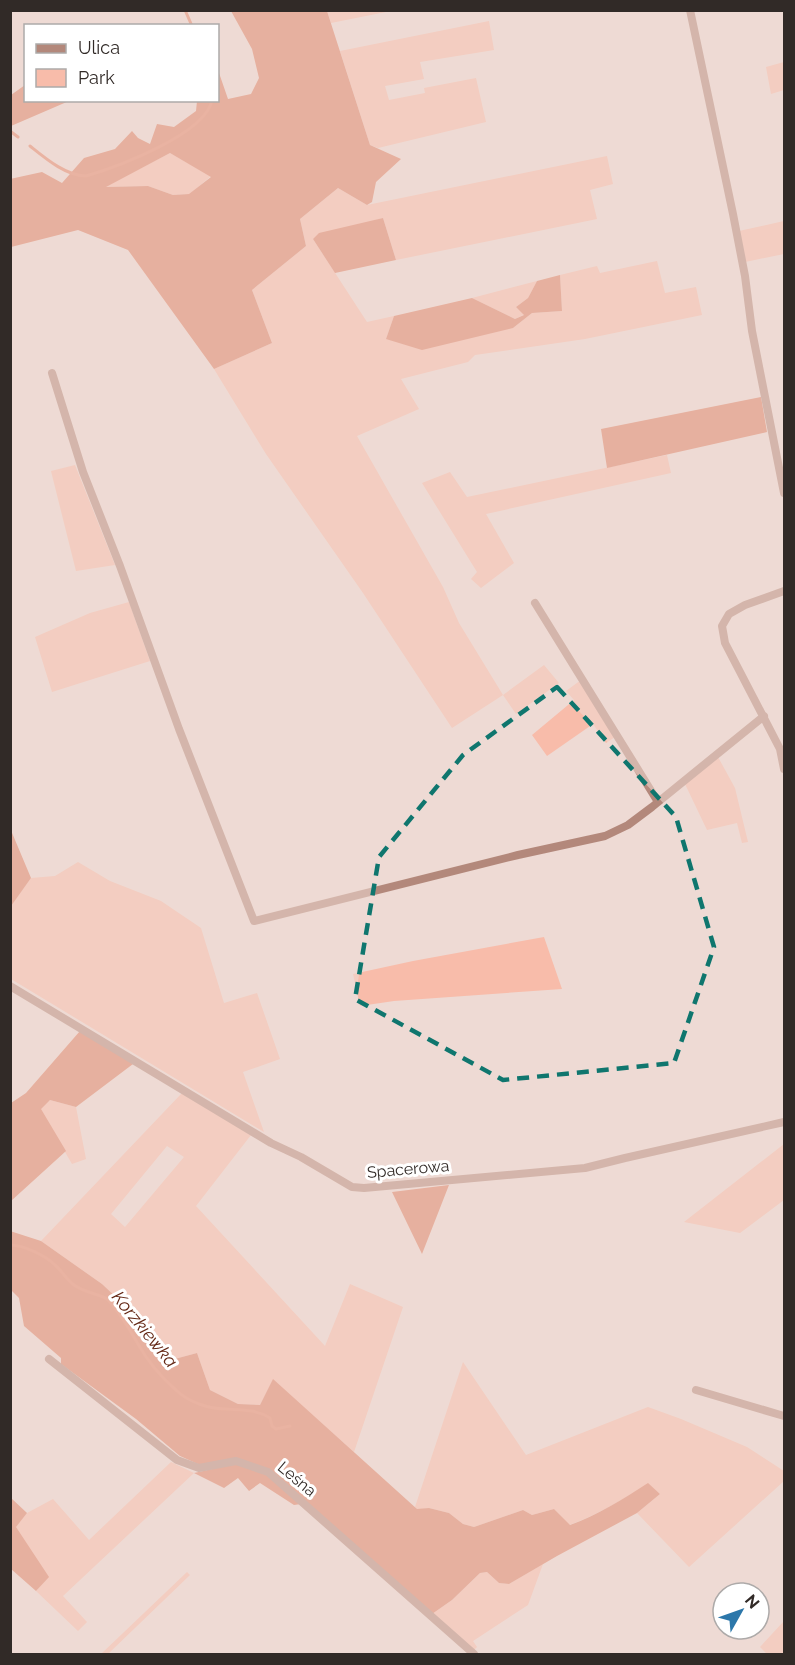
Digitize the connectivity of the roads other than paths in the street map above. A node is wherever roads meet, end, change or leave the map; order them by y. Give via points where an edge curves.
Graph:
1 (690, 10) edge
2 (52, 373) dead end
3 (783, 476) edge
4 (784, 493) edge
5 (784, 591) edge
6 (535, 603) dead end
7 (764, 716) junction
8 (784, 769) edge
9 (658, 802) junction
10 (10, 986) edge
11 (784, 1122) edge
12 (49, 1359) dead end
13 (696, 1390) dead end
14 (784, 1416) edge
15 (474, 1654) edge

1 - 3 street
2 - 9 street via 83,472 254,921 605,836 628,825
3 - 4 street
5 - 7 street via 729,614 722,626 725,643
6 - 9 street
7 - 8 street via 780,749
7 - 9 street
10 - 11 street, Spacerowa via 271,1143 356,1188 585,1168
12 - 15 street, Leśna via 177,1460 199,1468 236,1461 268,1472
13 - 14 street

